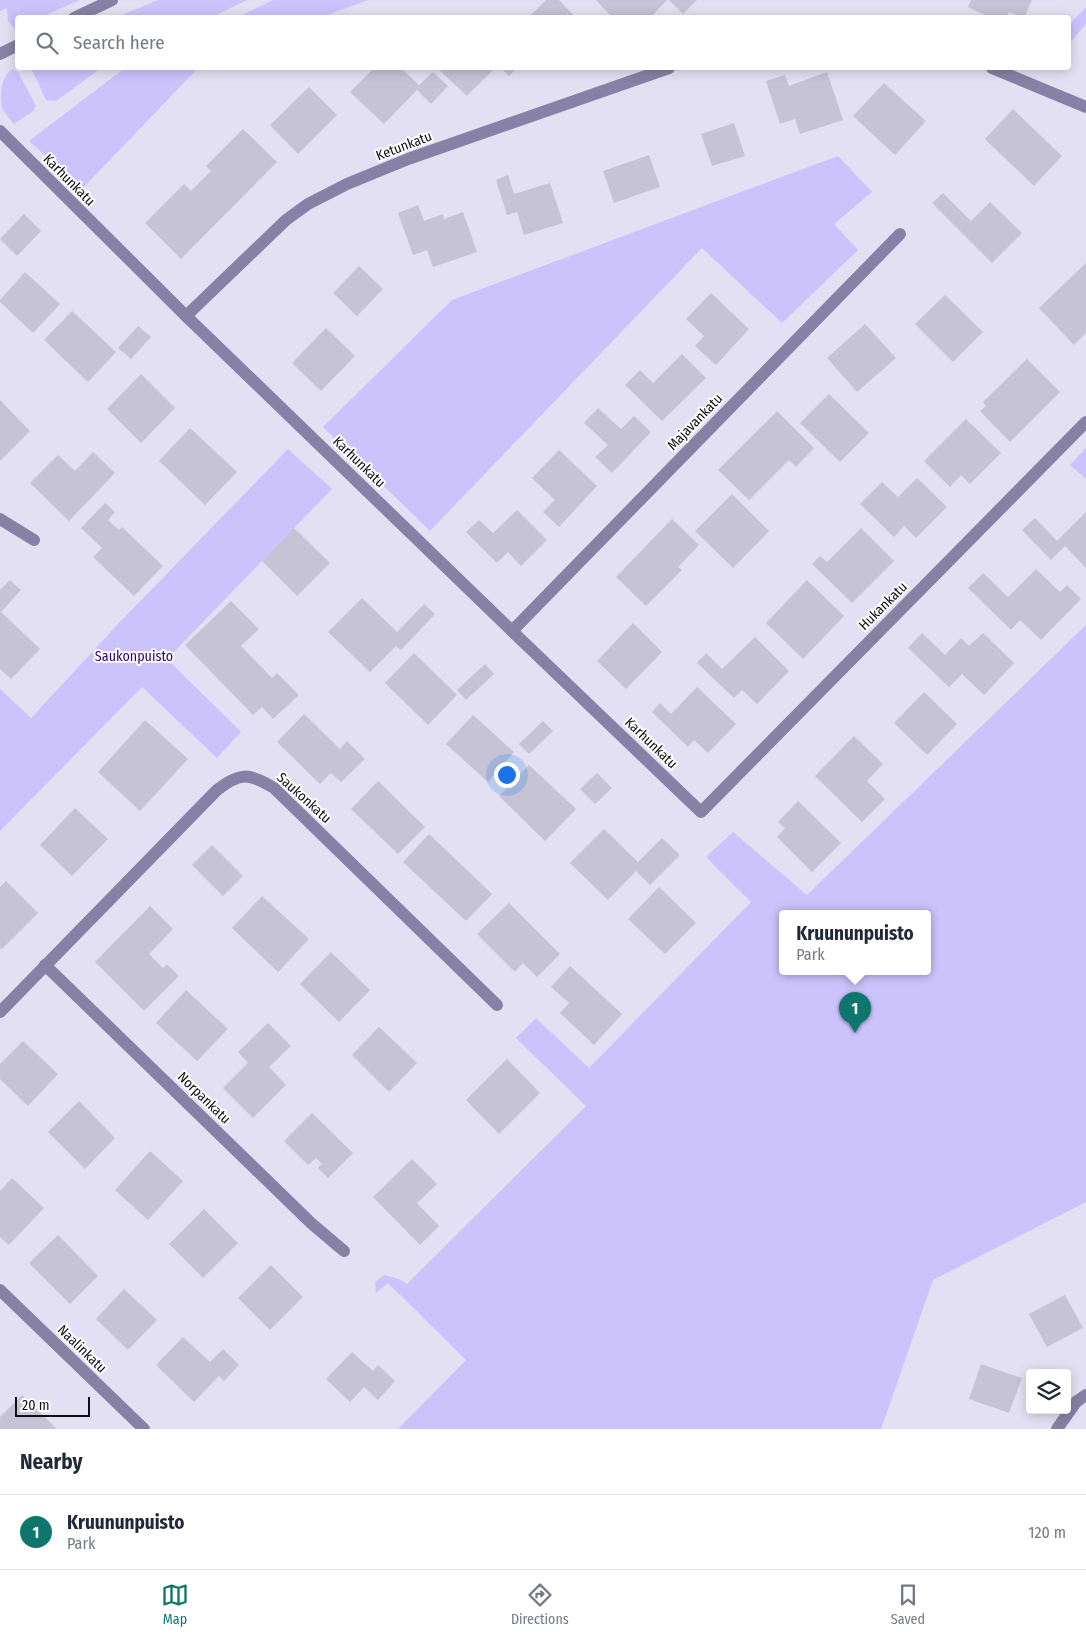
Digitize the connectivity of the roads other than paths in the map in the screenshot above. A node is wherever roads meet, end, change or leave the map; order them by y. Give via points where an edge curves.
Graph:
1 (112, 0) edge
2 (80, 15) edge
3 (15, 46) edge
4 (0, 54) edge
5 (663, 70) edge
6 (997, 70) edge
7 (1086, 107) edge
8 (0, 131) edge
9 (900, 234) dead end
10 (186, 316) junction
11 (1086, 422) edge
12 (0, 519) edge
13 (34, 540) dead end
14 (512, 631) junction
15 (701, 812) joint
16 (45, 965) junction
17 (497, 1005) dead end
18 (0, 1012) edge
19 (344, 1250) dead end
20 (0, 1290) edge
21 (1086, 1395) edge
22 (144, 1429) edge
23 (1056, 1429) edge

1 - 2 street
3 - 4 street
5 - 10 street, Ketunkatu via 408,159 308,204 286,220
6 - 7 street
8 - 10 street, Karhunkatu
9 - 14 street, Majavankatu
10 - 14 street, Karhunkatu
11 - 15 street, Hukankatu
12 - 13 street
14 - 15 street, Karhunkatu
16 - 17 street, Saukonkatu via 217,790 230,780 251,777 274,788
16 - 18 street, Saukonkatu
16 - 19 street, Norpankatu via 311,1223
20 - 22 street, Naalinkatu
21 - 23 street via 1076,1402

